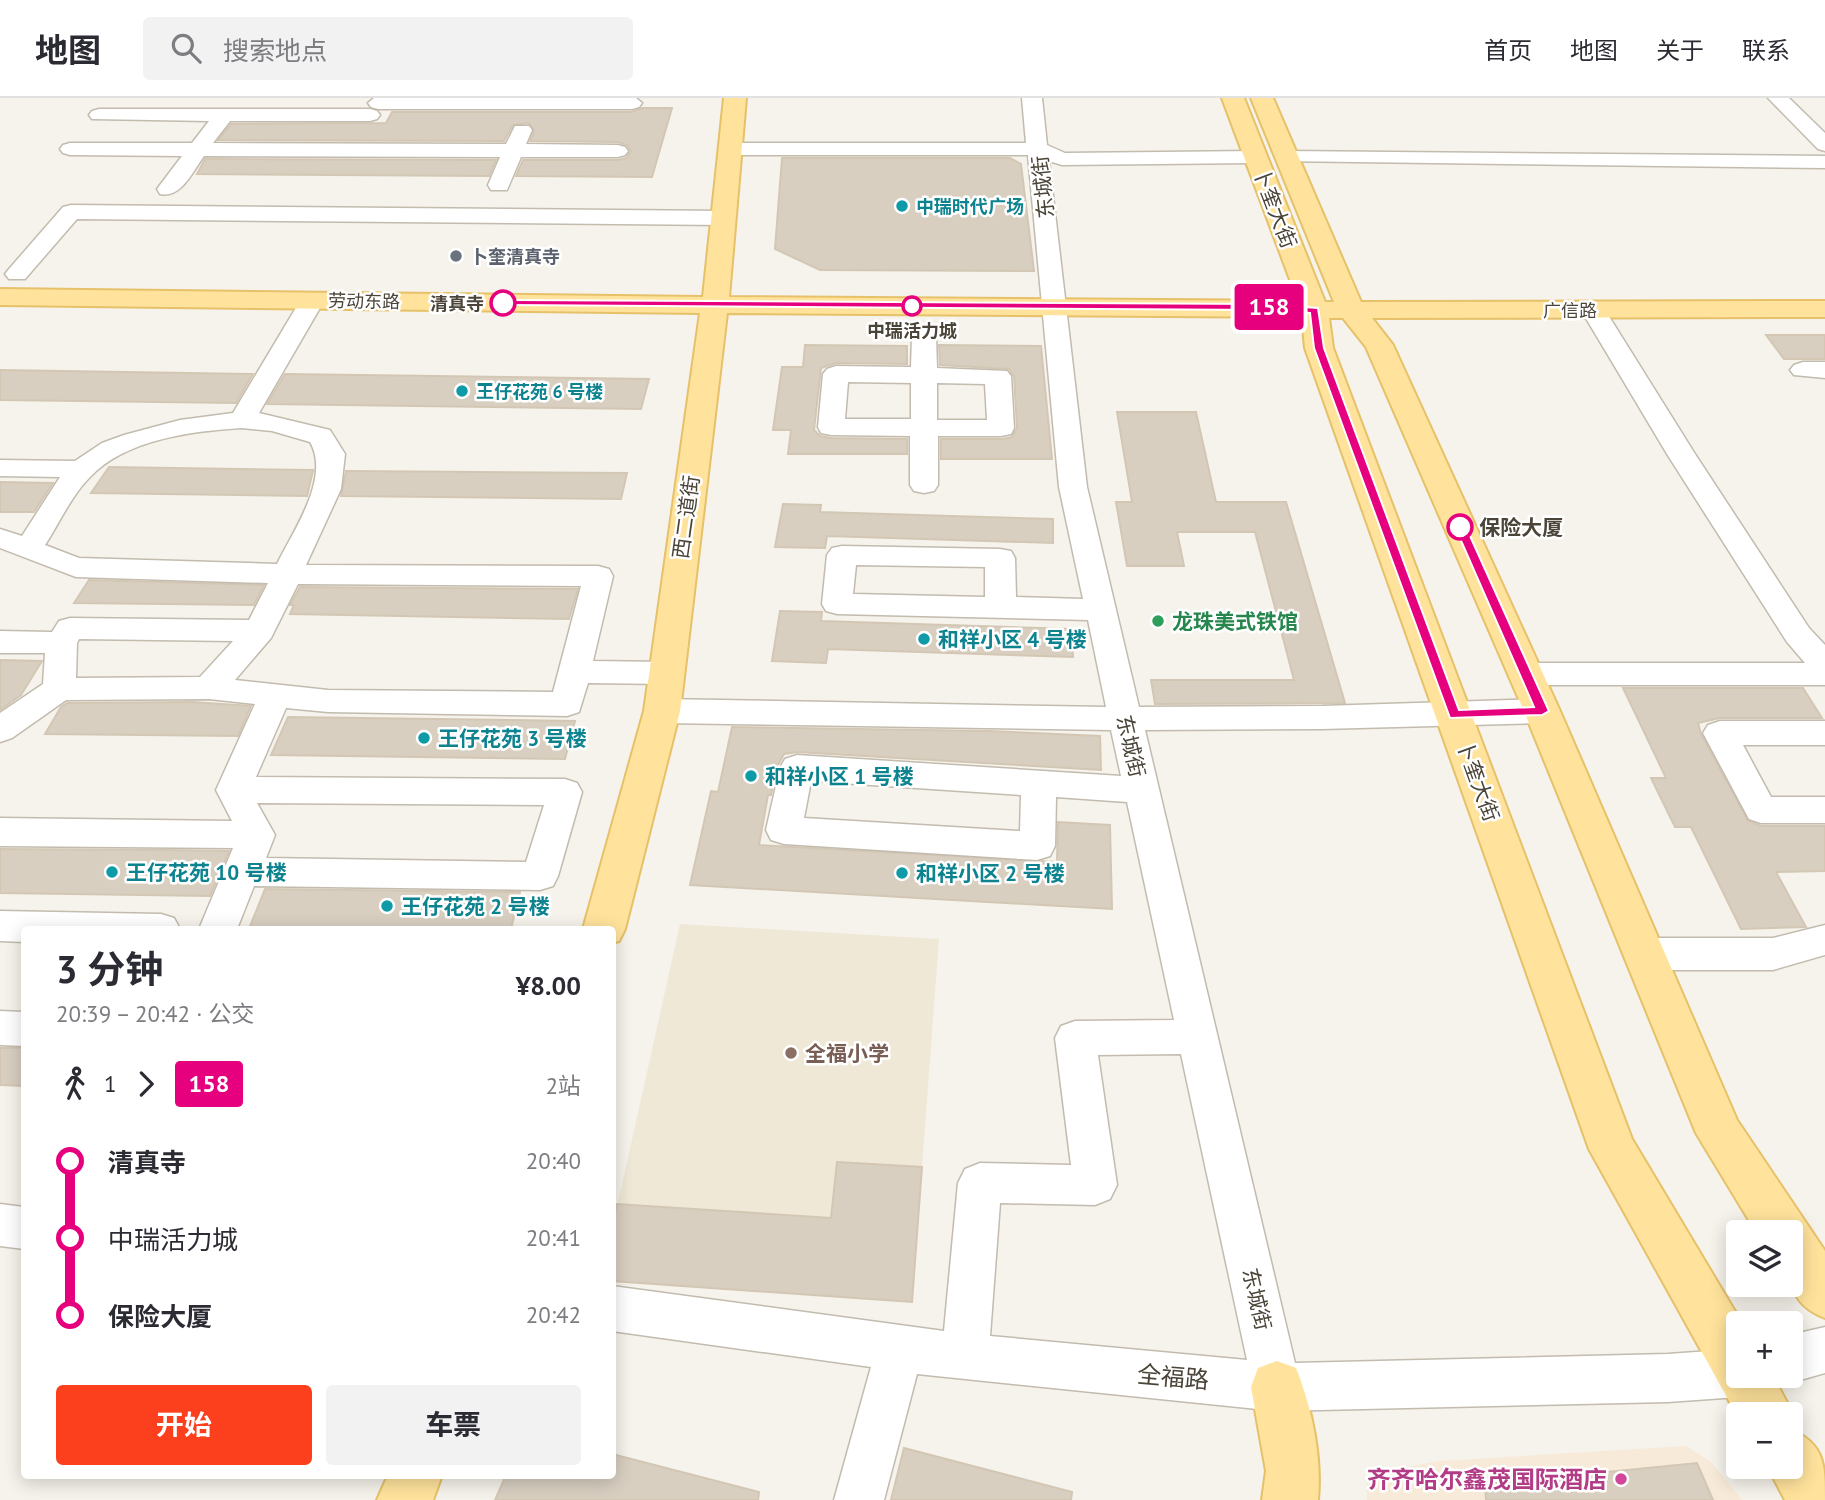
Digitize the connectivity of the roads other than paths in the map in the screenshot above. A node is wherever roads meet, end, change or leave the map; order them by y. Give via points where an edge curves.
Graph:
1 (115, 98) edge
2 (735, 98) edge
3 (1032, 98) edge
4 (1233, 98) edge
5 (1262, 98) edge
6 (1778, 98) edge
7 (535, 100) edge
8 (632, 103) dead end
9 (376, 105) edge
10 (99, 115) junction
11 (224, 115) junction
12 (1825, 145) edge
13 (198, 149) junction
14 (730, 149) junction
15 (1039, 149) junction
16 (351, 150) junction
17 (513, 151) junction
18 (618, 151) dead end
19 (1255, 157) junction
20 (1286, 157) junction
21 (1825, 162) edge
22 (499, 185) dead end
23 (168, 188) dead end
24 (724, 218) junction
25 (17, 274) dead end
26 (0, 297) edge
27 (312, 300) junction
28 (715, 305) junction
29 (1055, 307) junction
30 (1825, 309) edge
31 (1333, 310) junction
32 (1593, 310) junction
33 (924, 337) dead end
34 (924, 375) junction
35 (243, 420) junction
36 (924, 428) junction
37 (0, 468) edge
38 (81, 469) junction
39 (924, 485) dead end
40 (0, 538) edge
41 (27, 550) junction
42 (287, 574) junction
43 (1001, 607) junction
44 (1101, 610) junction
45 (260, 631) junction
46 (0, 642) edge
47 (61, 643) junction
48 (1825, 665) edge
49 (575, 672) junction
50 (665, 673) junction
51 (1526, 674) junction
52 (1825, 674) edge
53 (209, 688) junction
54 (59, 689) junction
55 (275, 696) junction
56 (662, 711) junction
57 (1542, 711) junction
58 (1454, 715) junction
59 (1125, 720) junction
60 (0, 730) edge
61 (1825, 733) edge
62 (1039, 784) junction
63 (233, 790) junction
64 (1141, 790) junction
65 (1825, 810) edge
66 (0, 832) edge
67 (257, 835) junction
68 (242, 872) junction
69 (0, 926) edge
70 (21, 926) edge
71 (219, 926) edge
72 (605, 926) edge
73 (1825, 940) edge
74 (1644, 954) junction
75 (0, 1028) edge
76 (21, 1029) edge
77 (1196, 1037) junction
78 (1776, 1220) edge
79 (0, 1225) edge
80 (21, 1228) edge
81 (1803, 1261) edge
82 (1825, 1294) edge
83 (616, 1309) edge
84 (1726, 1345) edge
85 (900, 1348) junction
86 (1825, 1349) edge
87 (1803, 1355) edge
88 (965, 1357) junction
89 (1726, 1374) edge
90 (1278, 1387) junction
91 (1803, 1478) edge
92 (413, 1479) edge
93 (405, 1500) edge
94 (859, 1500) edge
95 (1290, 1500) edge
96 (1816, 1500) edge

1 - 10 street
2 - 14 main road, 西二道街
3 - 15 street, 东城街
4 - 19 main road, 卜奎大街
5 - 20 main road, 卜奎大街
6 - 12 street
7 - 8 street
7 - 9 street
7 - 17 street
9 - 11 street
9 - 16 street
10 - 11 street
10 - 13 street via 70,149
11 - 13 street
13 - 16 street
13 - 23 street
14 - 15 street
14 - 24 main road, 西二道街
15 - 19 street via 1062,159
15 - 29 street, 东城街
16 - 17 street
17 - 18 street
17 - 22 street
19 - 31 main road, 卜奎大街
20 - 21 street
20 - 31 main road, 卜奎大街
24 - 25 street via 71,212
24 - 28 main road, 西二道街
26 - 27 main road, 劳动东路
27 - 28 main road, 劳动东路
27 - 35 street
28 - 29 main road, 劳动东路
28 - 50 main road, 西二道街
29 - 31 main road, 劳动东路
29 - 44 street, 东城街 via 1073,487
30 - 32 main road, 广信路
31 - 32 main road, 广信路
31 - 51 main road, 卜奎大街 via 1379,345
31 - 58 main road, 卜奎大街 via 1319,348
32 - 48 street via 1791,623
33 - 34 street
34 - 36 street
34 - 36 street via 998,376 1001,428
34 - 36 street via 836,374 831,427
35 - 38 street via 180,429 112,447
35 - 42 street via 320,436 331,454 327,489
36 - 39 street
37 - 38 street
38 - 41 street
40 - 41 street
41 - 42 street via 76,567
42 - 45 street
42 - 49 street via 598,576
43 - 43 street via 837,604 842,555 1000,558
43 - 44 street
44 - 59 street, 东城街
45 - 47 street via 70,628
45 - 53 street
46 - 47 street
47 - 54 street
49 - 50 street
49 - 55 street via 567,704 328,701
50 - 56 main road, 西二道街
51 - 52 street
51 - 57 main road, 卜奎大街
53 - 54 street
53 - 55 street
54 - 60 street
55 - 63 street
56 - 59 street
56 - 72 main road, 西二道街
57 - 58 street
57 - 74 main road, 卜奎大街
58 - 59 street
58 - 84 main road, 卜奎大街 via 1612,1149
59 - 64 street, 东城街
61 - 65 street via 1720,733 1761,810
62 - 62 street via 797,768 785,830 1037,846
62 - 64 street
63 - 67 street
63 - 68 street via 565,792 540,876
64 - 77 street, 东城街
66 - 67 street
67 - 68 street
68 - 71 street
69 - 70 street
73 - 74 street via 1773,954
74 - 78 main road, 卜奎大街 via 1719,1133
75 - 76 street
77 - 88 street via 1075,1038 1095,1185 980,1183
77 - 90 street, 东城街
79 - 80 street
81 - 82 main road
83 - 85 street, 全福路
85 - 88 street, 全福路
85 - 94 street
86 - 87 street
88 - 90 street, 全福路
89 - 90 street, 全福路
90 - 95 main road via 1293,1471
91 - 96 main road
92 - 93 main road

